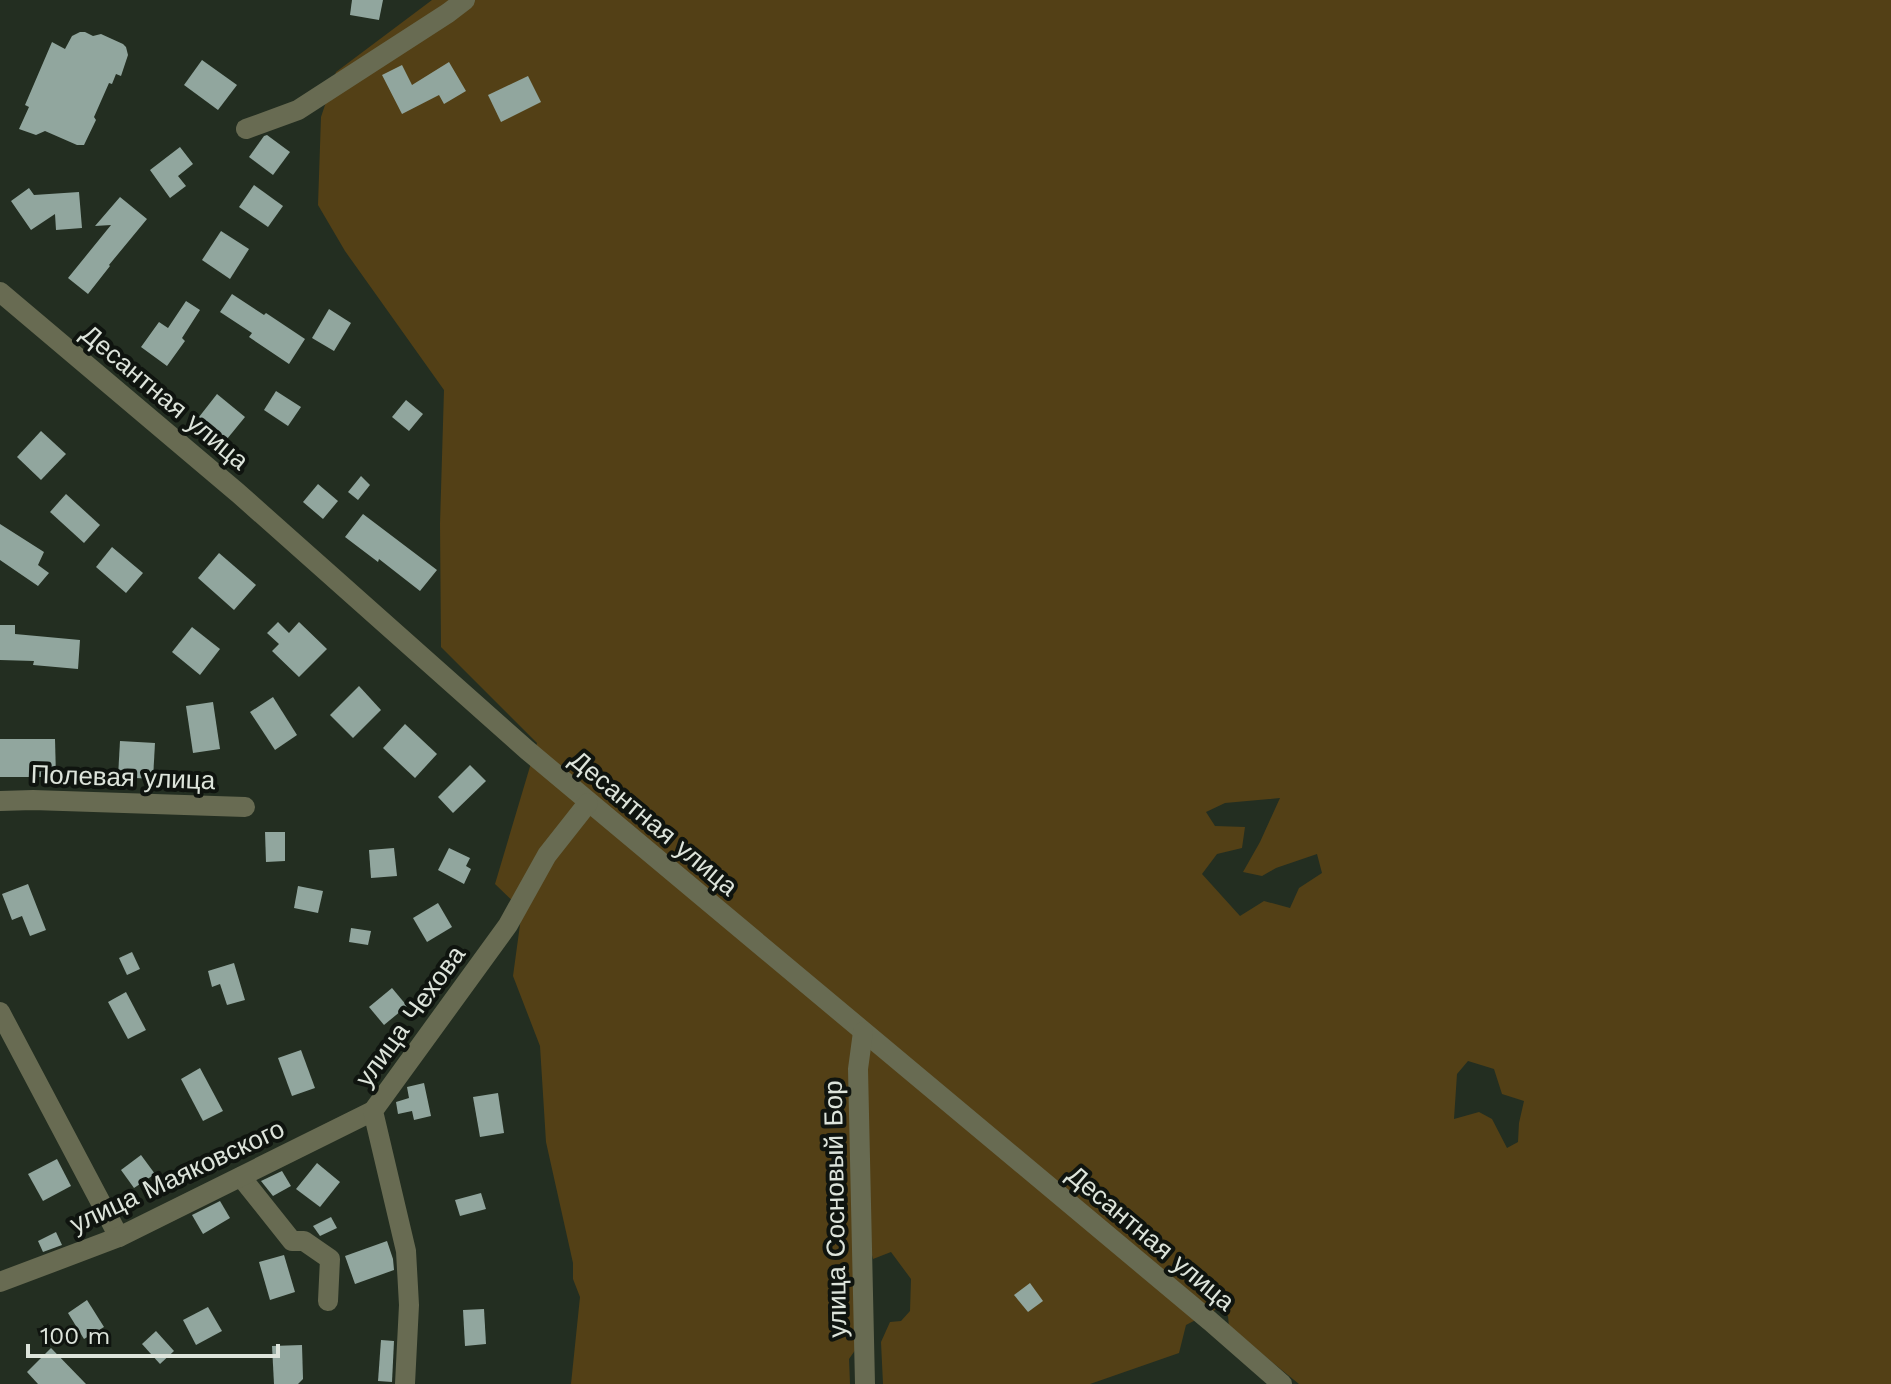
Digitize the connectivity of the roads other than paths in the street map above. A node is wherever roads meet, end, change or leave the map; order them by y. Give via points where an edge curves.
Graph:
1 (465, 0) edge
2 (246, 129) dead end
3 (0, 292) edge
4 (0, 801) edge
5 (588, 803) junction
6 (245, 807) dead end
7 (0, 1012) edge
8 (863, 1032) junction
9 (373, 1111) junction
10 (241, 1177) junction
11 (119, 1237) junction
12 (0, 1282) edge
13 (328, 1301) dead end
14 (405, 1384) edge
15 (865, 1384) edge
16 (1282, 1384) edge

1 - 2 street via 298,110
3 - 5 street, Десантная улица via 238,493
4 - 6 street, Полевая улица
5 - 8 street, Десантная улица
5 - 9 street, улица Чехова via 547,855 508,925
7 - 11 street
8 - 15 street, улица Сосновый Бор via 858,1069
8 - 16 street, Десантная улица
9 - 10 street, улица Маяковского
9 - 14 street, улица Чехова via 406,1251
10 - 11 street, улица Маяковского
10 - 13 street via 292,1241 304,1241 330,1259
11 - 12 street, улица Маяковского

